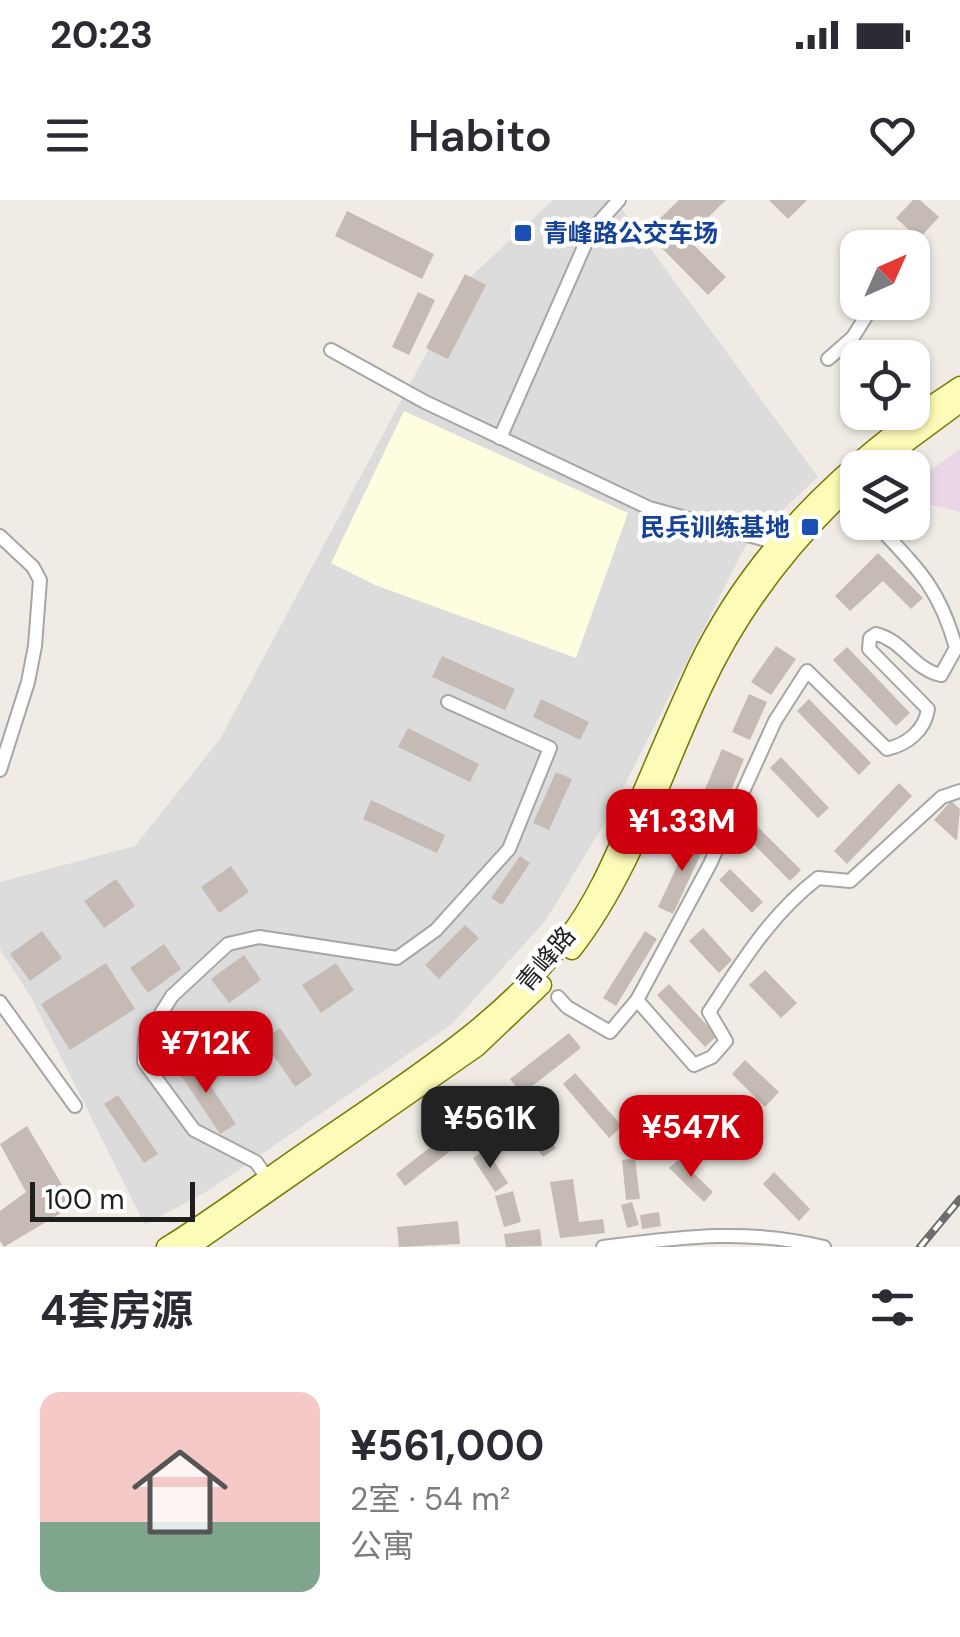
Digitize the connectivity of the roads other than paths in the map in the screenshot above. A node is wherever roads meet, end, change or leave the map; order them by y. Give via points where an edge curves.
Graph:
1 (619, 200) edge
2 (864, 320) edge
3 (331, 350) dead end
4 (828, 359) dead end
5 (960, 386) edge
6 (960, 404) edge
7 (500, 438) junction
8 (897, 450) edge
9 (840, 506) edge
10 (0, 536) edge
11 (893, 540) edge
12 (784, 546) junction
13 (448, 702) dead end
14 (0, 770) edge
15 (960, 791) edge
16 (558, 997) dead end
17 (636, 1000) junction
18 (0, 1002) edge
19 (74, 1106) dead end
20 (270, 1183) junction
21 (166, 1247) edge
22 (190, 1247) edge
23 (603, 1247) edge
24 (824, 1247) edge

1 - 7 street via 591,231
2 - 4 street
3 - 7 street
5 - 12 main road, 青峰路 via 851,468
6 - 8 main road
7 - 12 street via 649,508
9 - 12 main road, 青峰路
10 - 14 street via 40,580 28,682
11 - 17 street via 942,606 956,648 941,676 928,673 889,636 876,634 868,648 928,709 926,720 917,734 887,748 807,670
12 - 20 main road, 青峰路 via 739,595 700,661 603,878 568,936 471,1034
13 - 20 street via 550,748 509,849 436,930 397,958 259,938 228,944 172,996 145,1039 144,1062 194,1130 256,1162
15 - 17 street via 942,797 850,881 818,878 788,902 710,1012 726,1041 712,1057 694,1065
16 - 17 street via 610,1032
18 - 19 street
20 - 21 main road, 青峰路
20 - 22 main road, 青峰路
23 - 24 street via 736,1234

